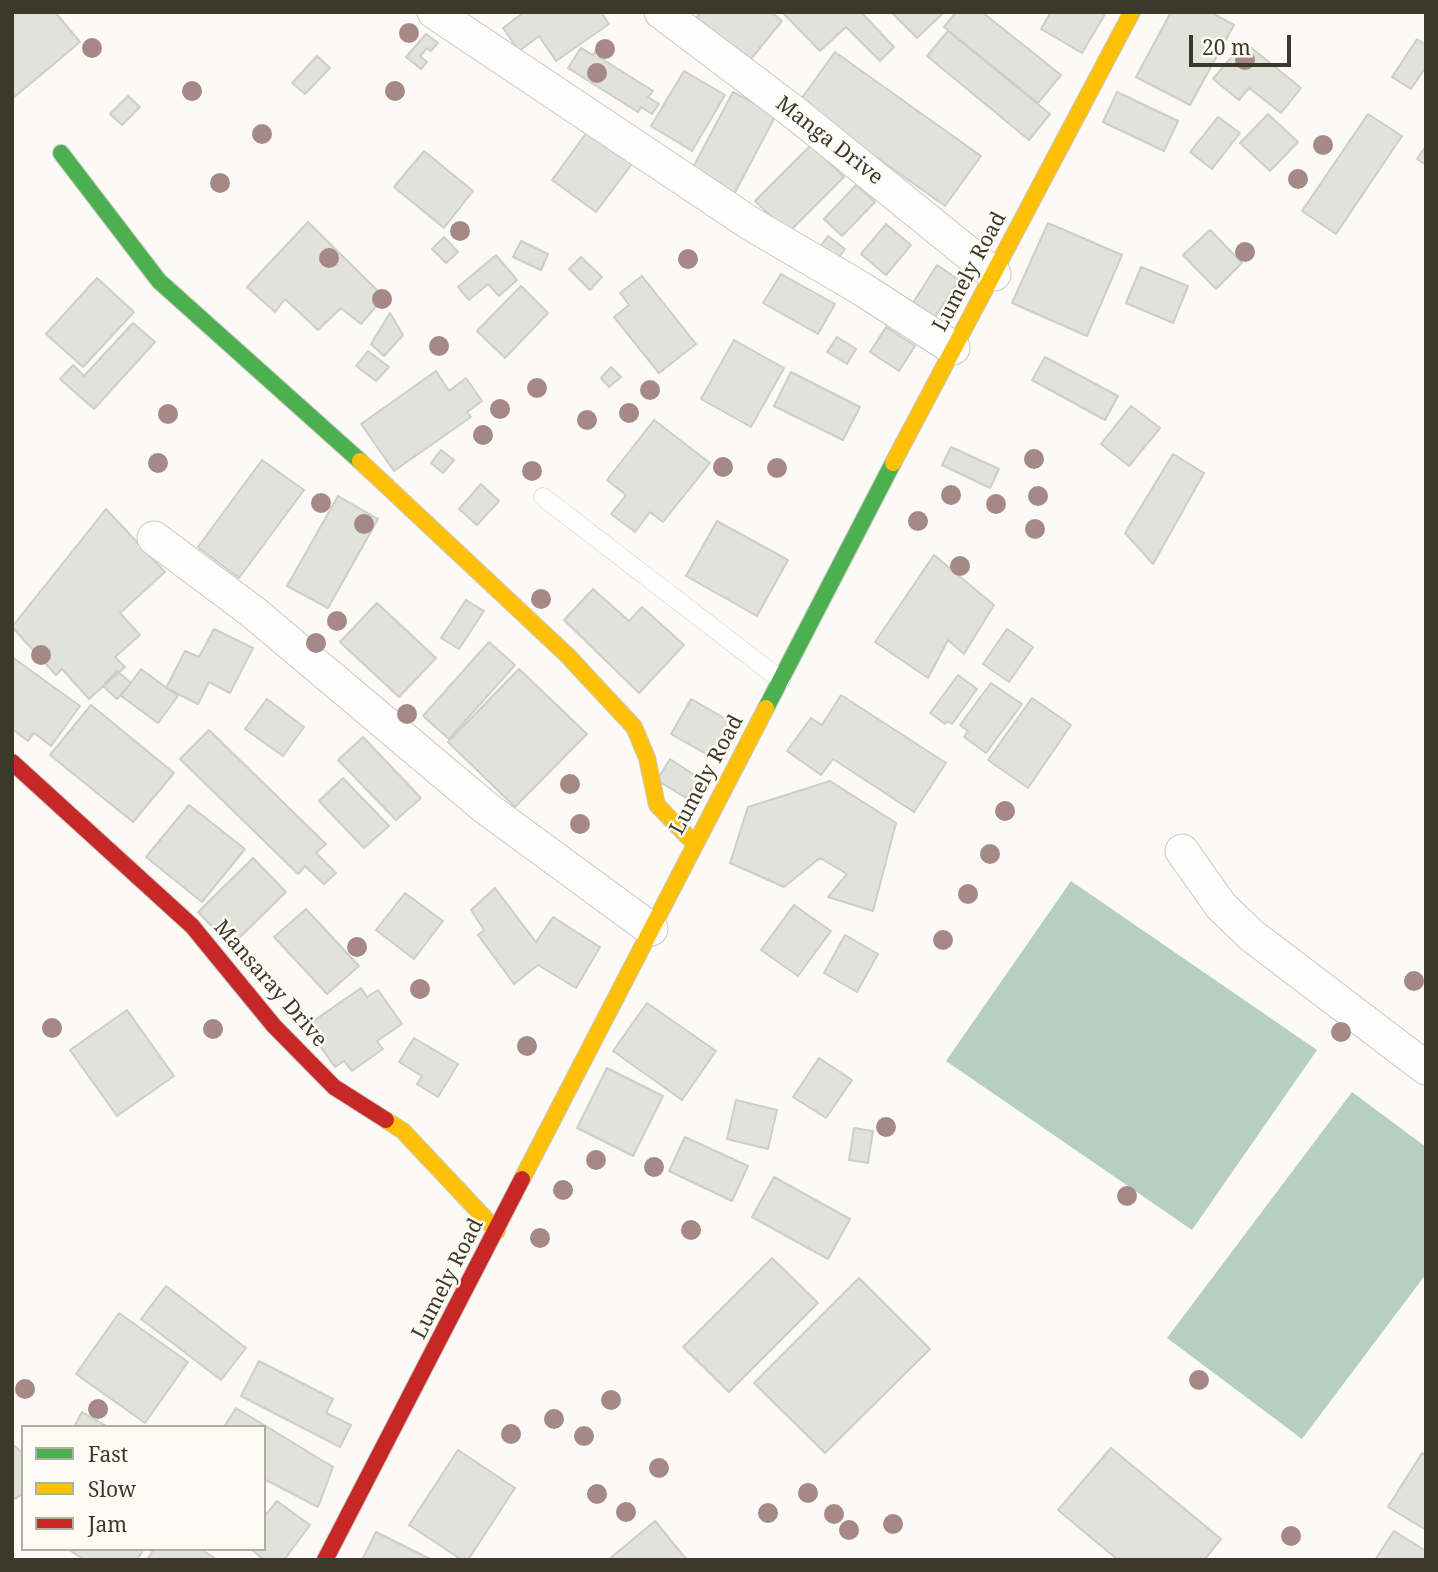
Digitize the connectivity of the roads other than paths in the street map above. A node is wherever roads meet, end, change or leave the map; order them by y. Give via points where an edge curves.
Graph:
1 (434, 12) edge
2 (661, 12) edge
3 (1132, 12) edge
4 (61, 153) dead end
5 (994, 274) junction
6 (953, 348) junction
7 (543, 497) dead end
8 (154, 538) dead end
9 (780, 680) junction
10 (12, 762) edge
11 (695, 844) junction
12 (1182, 851) dead end
13 (651, 929) junction
14 (1426, 1068) edge
15 (497, 1231) junction
16 (325, 1560) edge

1 - 6 street via 751,224
2 - 5 street, Manga Drive
3 - 5 street, Lumely Road
4 - 11 street via 159,281 344,445 567,655 634,727 657,805
5 - 6 street, Lumely Road
6 - 9 street, Lumely Road
7 - 9 lane
8 - 13 street via 253,612 486,808
9 - 11 street, Lumely Road
10 - 15 street, Mansaray Drive via 192,926 274,1026 334,1087 403,1131
11 - 13 street, Lumely Road
12 - 14 street via 1221,906 1251,935
13 - 15 street, Lumely Road
15 - 16 street, Lumely Road

